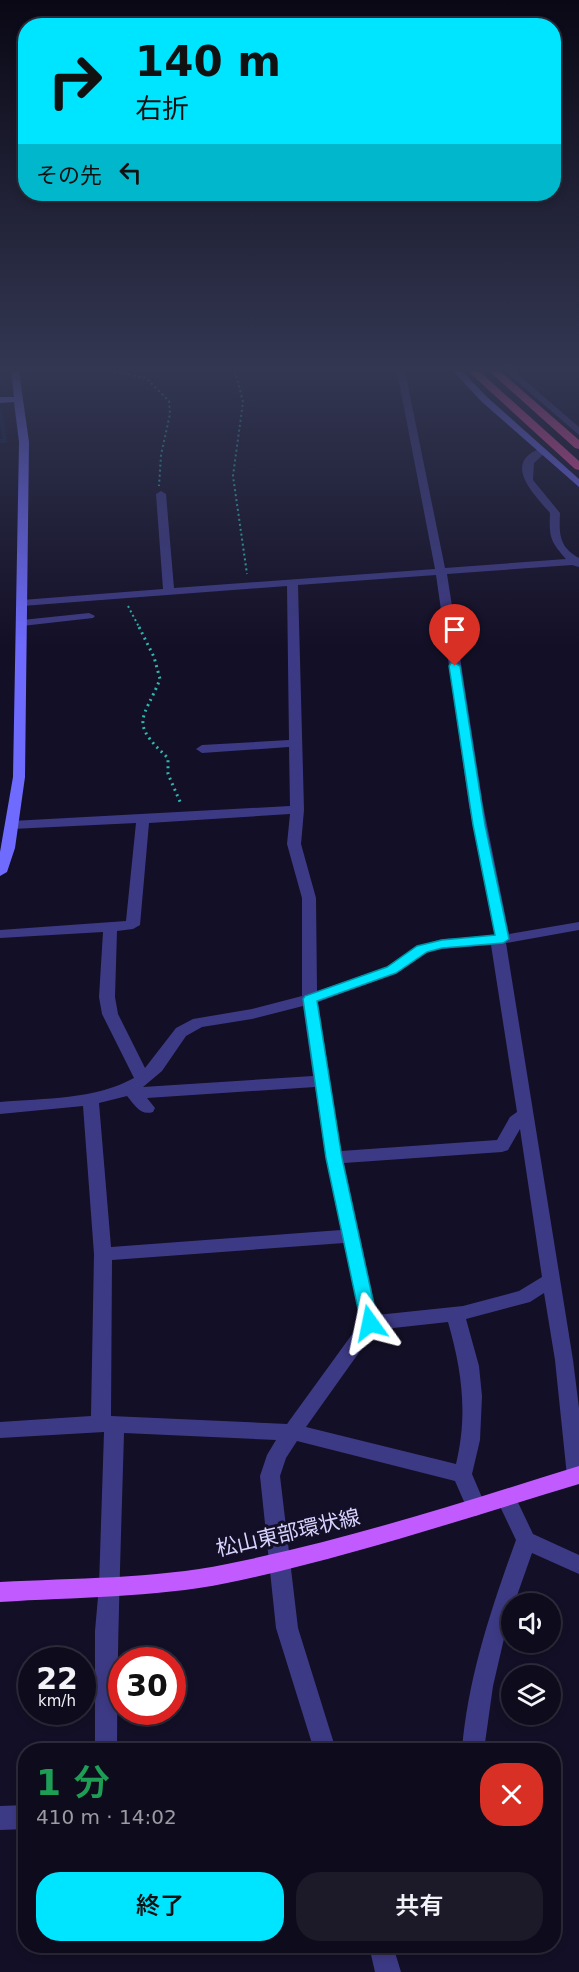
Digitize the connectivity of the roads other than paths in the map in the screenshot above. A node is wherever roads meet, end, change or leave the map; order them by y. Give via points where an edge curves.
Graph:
1 (24, 463) edge
2 (419, 463) edge
3 (531, 463) edge
4 (555, 463) edge
5 (579, 484) edge
6 (161, 494) road end
7 (577, 563) edge
8 (441, 573) junction
9 (292, 584) junction
10 (169, 592) junction
11 (22, 603) junction
12 (89, 616) dead end
13 (22, 623) junction
14 (296, 743) junction
15 (202, 749) dead end
16 (297, 810) junction
17 (143, 819) junction
18 (7, 831) edge
19 (0, 872) edge
20 (579, 926) edge
21 (111, 927) junction
22 (0, 934) edge
23 (500, 939) junction
24 (310, 999) junction
25 (321, 1081) junction
26 (135, 1087) junction
27 (91, 1099) junction
28 (0, 1108) edge
29 (147, 1108) dead end
30 (525, 1115) junction
31 (334, 1158) junction
32 (351, 1236) junction
33 (103, 1254) junction
34 (551, 1280) junction
35 (454, 1314) junction
36 (370, 1323) junction
37 (107, 1424) junction
38 (0, 1430) edge
39 (292, 1432) junction
40 (462, 1474) junction
41 (578, 1475) edge
42 (506, 1498) junction
43 (476, 1507) junction
44 (526, 1540) junction
45 (280, 1562) junction
46 (579, 1565) edge
47 (110, 1586) junction
48 (0, 1592) edge
49 (106, 1743) edge
50 (322, 1743) edge
51 (474, 1743) edge
52 (18, 1817) edge
53 (0, 1818) edge
54 (383, 1953) edge
55 (388, 1972) edge

1 - 11 main road
2 - 8 street
3 - 7 street via 528,481 555,513 554,535 566,555
4 - 5 main road
6 - 10 street
7 - 8 street
8 - 9 street
8 - 23 street
9 - 10 street
9 - 14 street
10 - 11 street
11 - 13 main road
12 - 13 street
13 - 18 main road via 19,777
14 - 15 street
14 - 16 street
16 - 17 street
16 - 24 street via 294,844 309,898
17 - 18 street
17 - 21 street via 133,925
18 - 19 main road
20 - 23 street
21 - 22 street
21 - 26 street via 107,997 110,1014 129,1047
23 - 24 street via 422,949 392,970
23 - 30 street
24 - 25 street
24 - 26 street via 198,1023 181,1032
25 - 26 street
25 - 31 street
26 - 27 street
26 - 29 street
27 - 28 street
27 - 33 street
30 - 31 street via 516,1121 502,1146
30 - 34 street
31 - 32 street
32 - 33 street
32 - 36 street
33 - 37 street
34 - 35 street via 524,1297
34 - 41 street
35 - 36 street
35 - 40 street via 471,1373 468,1464
36 - 39 street
37 - 38 street
37 - 39 street
37 - 47 street
39 - 40 street
39 - 45 street via 277,1455 270,1476
40 - 43 street
41 - 42 main road, 松山東部環状線
42 - 43 main road, 松山東部環状線
42 - 44 street
43 - 45 main road, 松山東部環状線
44 - 46 street
44 - 51 street via 498,1619
45 - 47 main road, 松山東部環状線 via 226,1574
45 - 50 street via 287,1628
47 - 48 main road, 松山東部環状線
47 - 49 street
52 - 53 street
54 - 55 street

